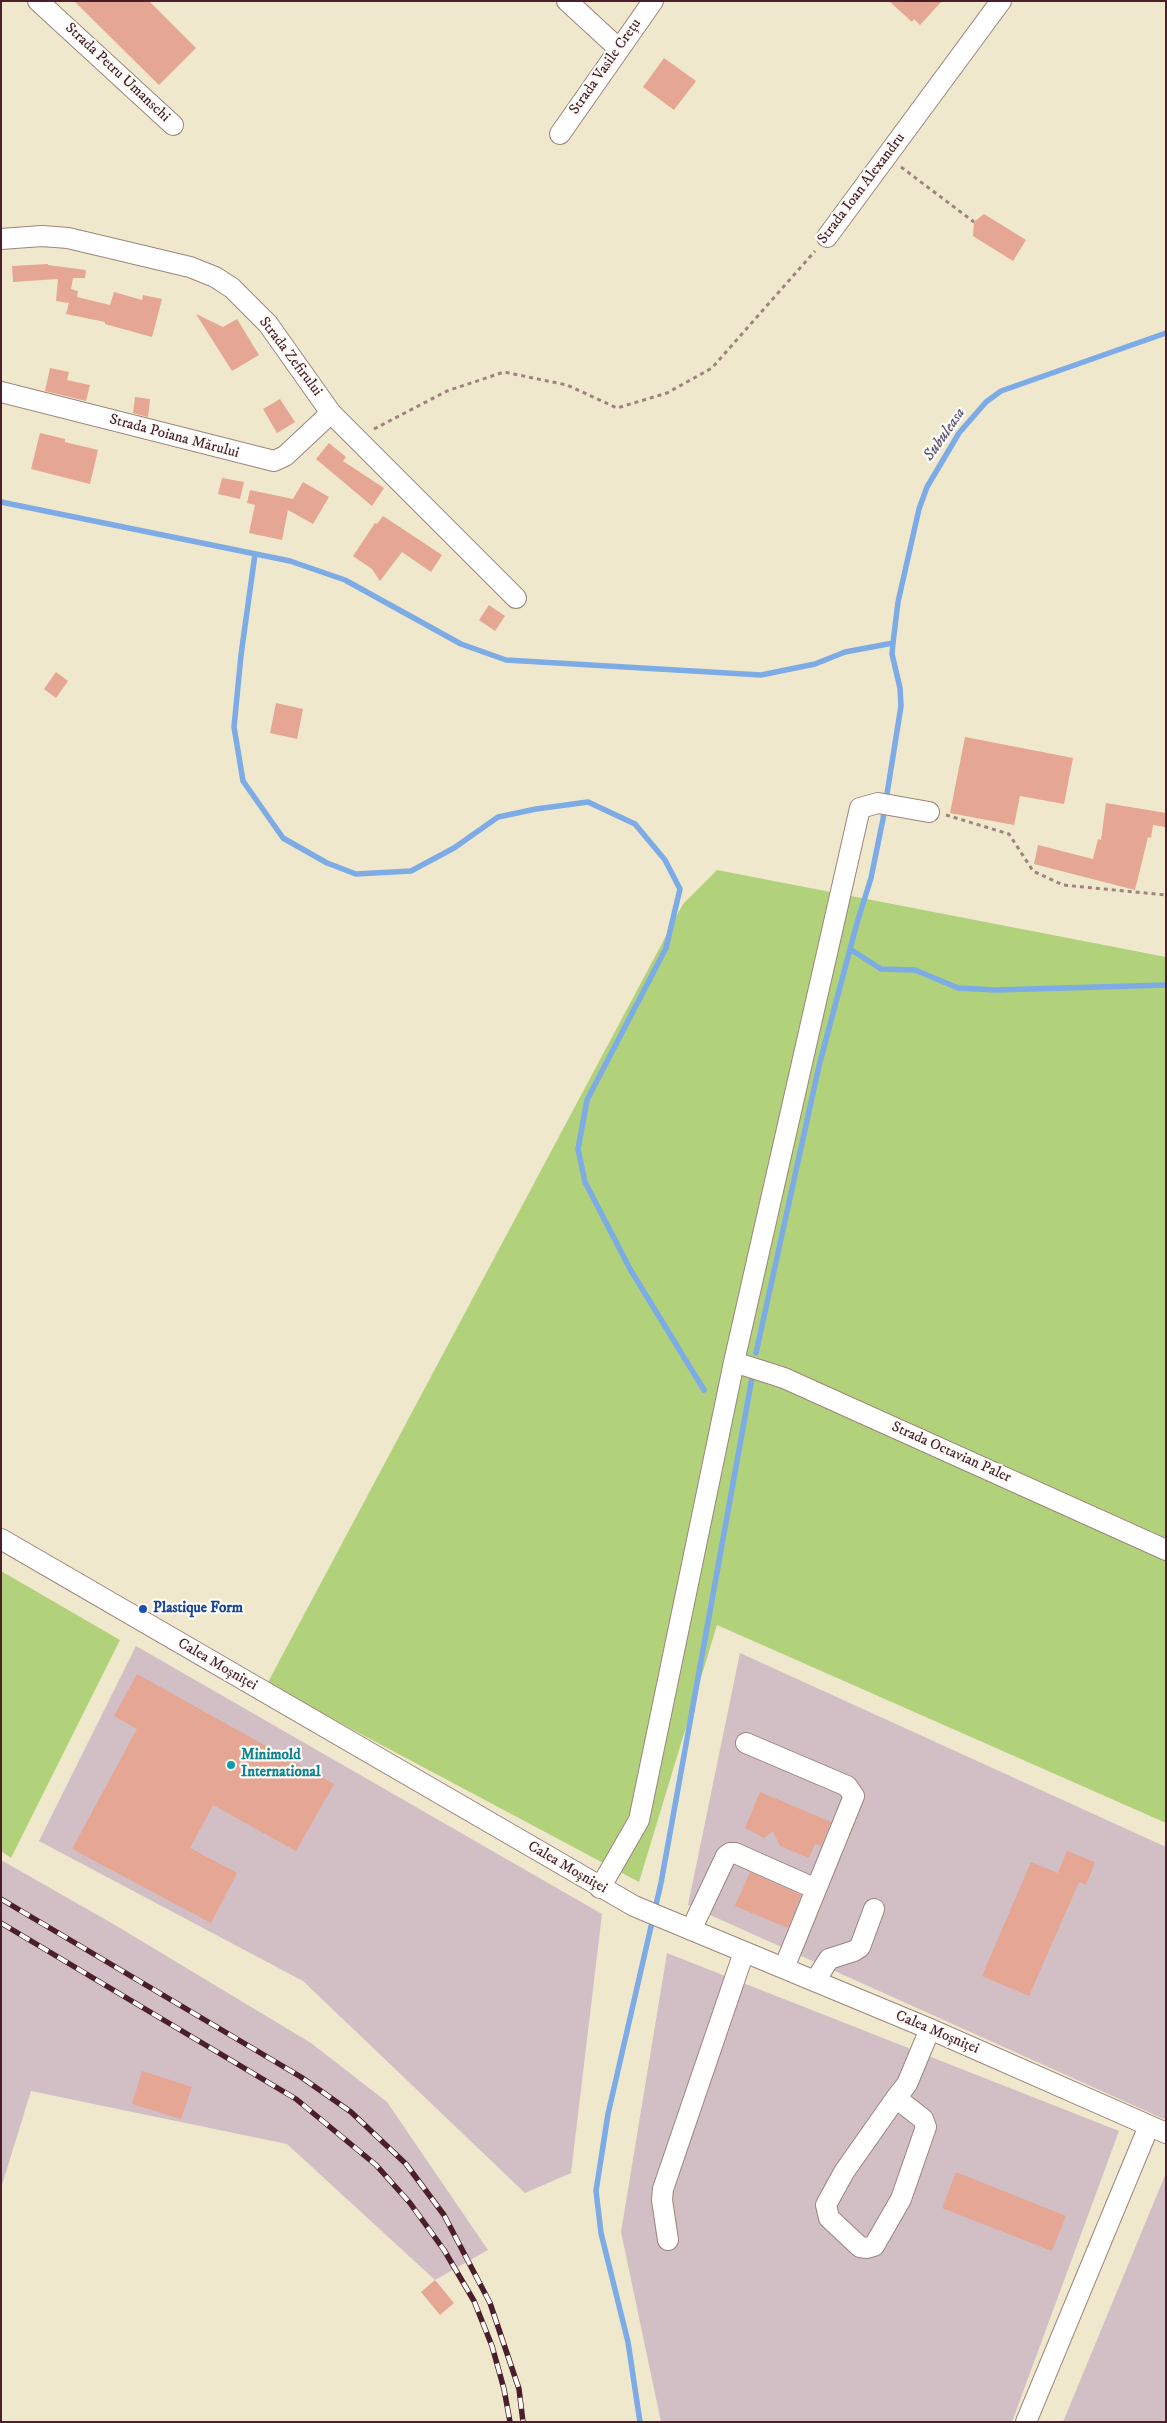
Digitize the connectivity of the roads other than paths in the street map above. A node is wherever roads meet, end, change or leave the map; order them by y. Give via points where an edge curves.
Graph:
1 (38, 1) edge
2 (567, 1) edge
3 (653, 1) edge
4 (996, 3) edge
5 (618, 48) junction
6 (173, 125) dead end
7 (560, 134) dead end
8 (827, 237) road end
9 (1, 239) edge
10 (1, 392) edge
11 (331, 413) junction
12 (516, 598) dead end
13 (929, 812) road end
14 (734, 1362) junction
15 (1, 1539) edge
16 (1166, 1550) edge
17 (746, 1743) dead end
18 (600, 1888) junction
19 (816, 1889) junction
20 (874, 1909) dead end
21 (691, 1930) junction
22 (744, 1952) junction
23 (784, 1968) junction
24 (815, 1981) junction
25 (930, 2029) junction
26 (896, 2098) junction
27 (1158, 2130) edge
28 (668, 2240) dead end
29 (1026, 2422) edge

1 - 6 street, Strada Petru Umanschi
2 - 5 street
3 - 5 street, Strada Vasile Crețu
4 - 8 street, Strada Ioan Alexandru via 888,157
5 - 7 street, Strada Vasile Crețu
9 - 11 street, Strada Zefirului via 68,238 190,267 215,277 232,288 268,324
10 - 11 street, Strada Poiana Mărului via 274,462 285,456
11 - 12 street, Strada Zefirului
13 - 14 street via 886,805 860,808
14 - 16 street, Strada Octavian Paler via 784,1378
14 - 18 street via 639,1820
15 - 18 street, Calea Moșniței
17 - 19 street via 852,1790 854,1796
18 - 21 street, Calea Moșniței
19 - 21 street via 730,1853
19 - 23 street
20 - 24 street via 860,1947 828,1959
21 - 22 street, Calea Moșniței
22 - 23 street, Calea Moșniței
22 - 28 street via 664,2189 662,2200
23 - 24 street, Calea Moșniței
24 - 25 street, Calea Moșniței
25 - 26 street via 911,2075
25 - 27 street, Calea Moșniței
26 - 26 street via 844,2172 826,2205 829,2218 860,2247 874,2246 901,2199 926,2127 923,2119
27 - 29 street

